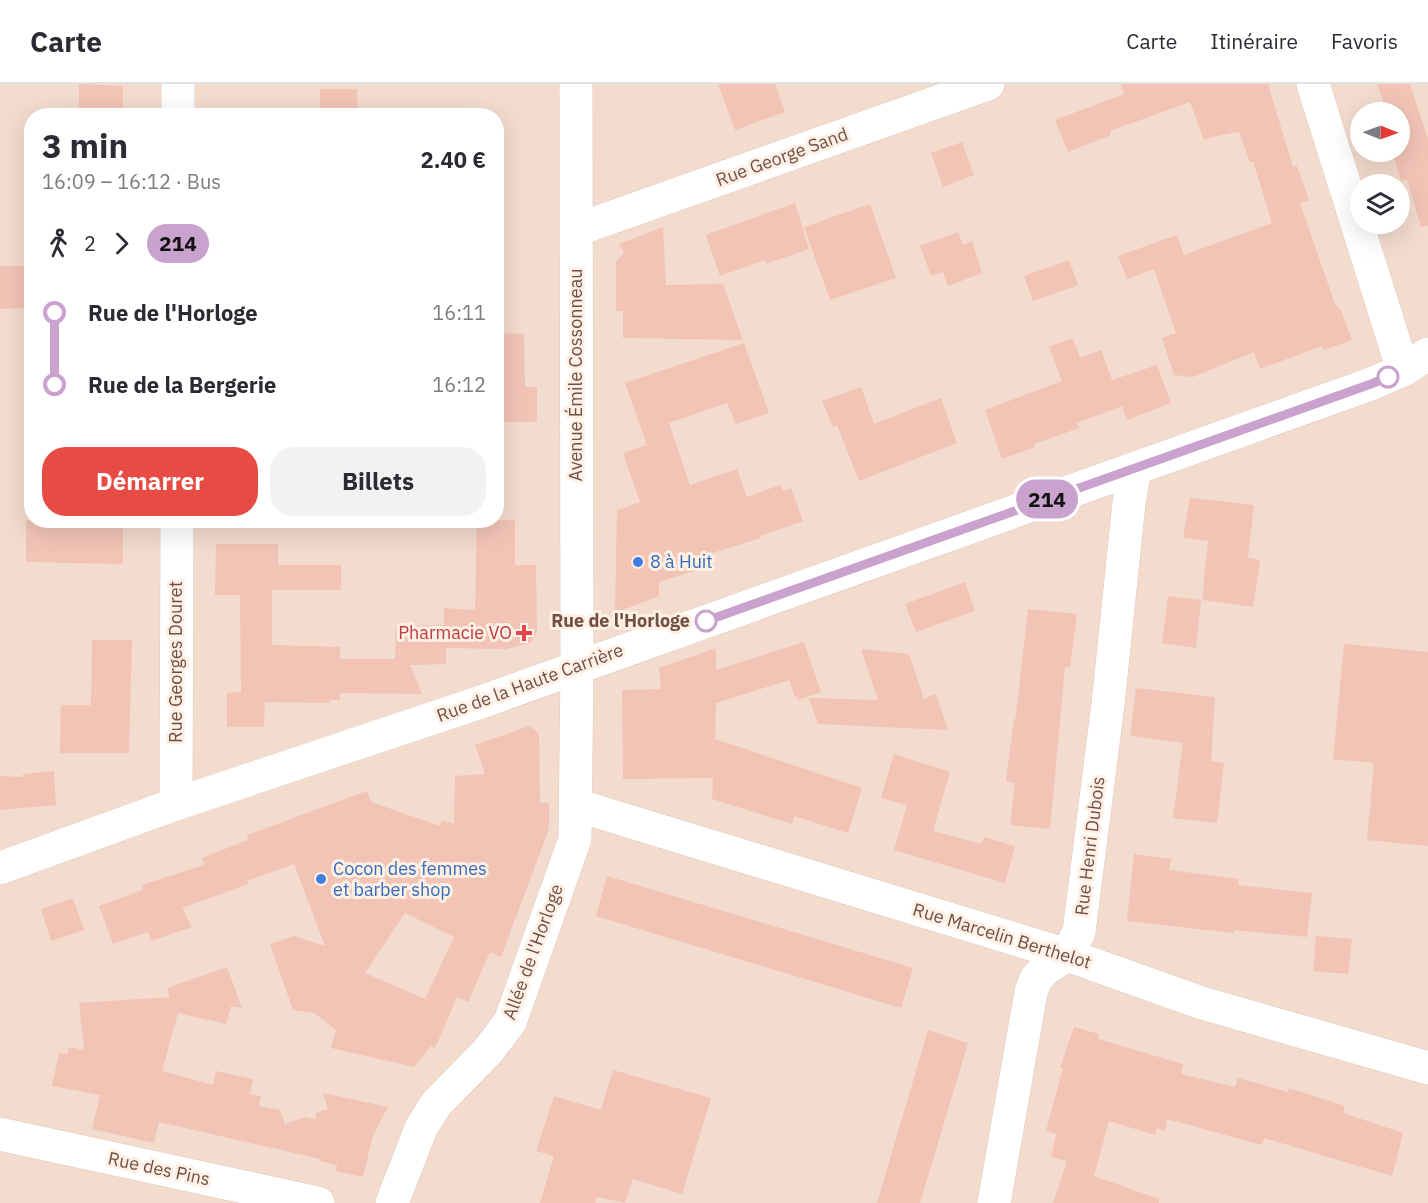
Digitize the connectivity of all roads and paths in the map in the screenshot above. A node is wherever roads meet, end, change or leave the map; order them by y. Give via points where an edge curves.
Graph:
1 (178, 84) edge
2 (576, 84) edge
3 (988, 84) edge
4 (1313, 84) edge
5 (178, 108) edge
6 (576, 230) junction
7 (1416, 362) edge
8 (1135, 468) junction
9 (177, 528) edge
10 (577, 667) junction
11 (176, 804) junction
12 (576, 806) junction
13 (0, 868) edge
14 (1067, 955) junction
15 (1428, 1068) edge
16 (0, 1134) edge
17 (318, 1203) edge
18 (392, 1203) edge
19 (994, 1203) edge

1 - 5 street
2 - 6 street, Avenue Émile Cossonneau
3 - 6 street, Rue George Sand
4 - 7 street
6 - 10 street, Avenue Émile Cossonneau
7 - 8 street, Rue de la Haute Carrière via 1371,384
8 - 10 street, Rue de la Haute Carrière
8 - 14 street, Rue Henri Dubois via 1079,932
9 - 11 street, Rue Georges Douret
10 - 11 street, Rue de la Haute Carrière
10 - 12 street, Allée de l'Horloge
11 - 13 street, Rue de la Haute Carrière
12 - 14 street, Rue Marcelin Berthelot
12 - 18 street, Allée de l'Horloge via 575,839 510,1022 488,1052 436,1104 421,1128
14 - 15 street, Rue Marcelin Berthelot via 1202,1003
14 - 19 street via 1044,970 1031,992
16 - 17 street, Rue des Pins

